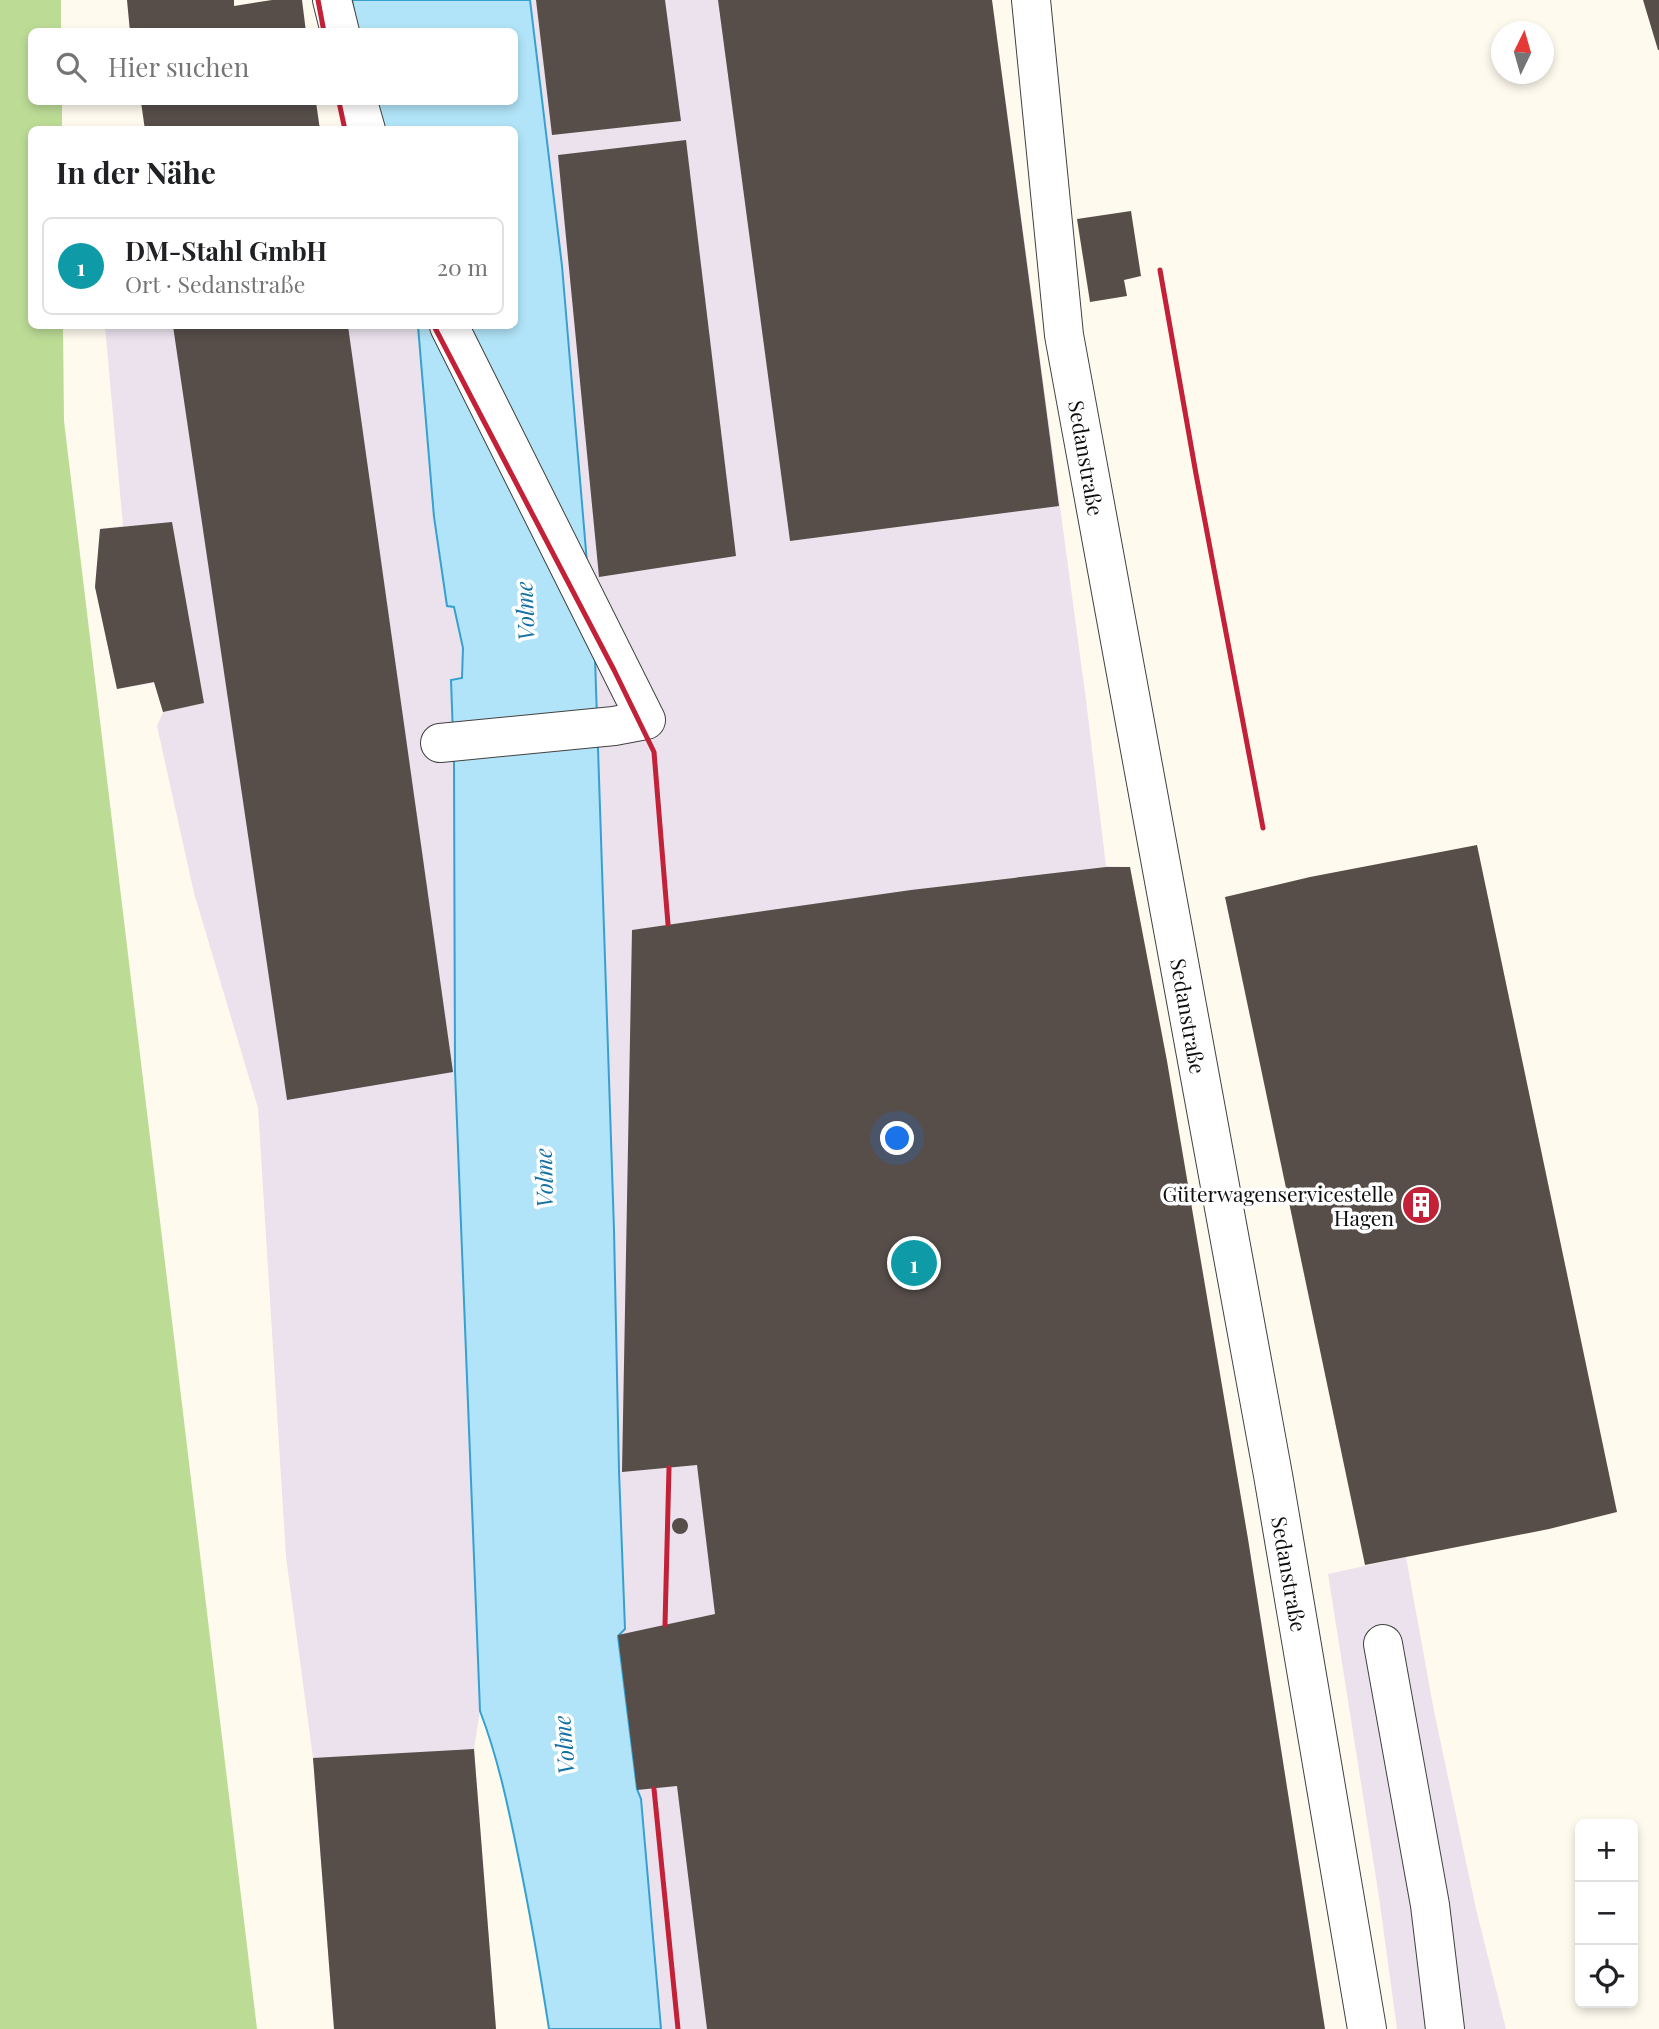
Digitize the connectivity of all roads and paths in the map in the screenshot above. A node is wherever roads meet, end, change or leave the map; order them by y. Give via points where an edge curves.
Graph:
1 (331, 0) edge
2 (1031, 0) edge
3 (339, 28) edge
4 (359, 105) edge
5 (365, 126) edge
6 (451, 329) edge
7 (440, 743) dead end
8 (1383, 1644) dead end
9 (1367, 2029) edge
10 (1445, 2029) edge

1 - 3 street
2 - 9 street, Sedanstraße via 1064,335 1273,1475
4 - 5 street
6 - 7 street via 646,720
8 - 10 street via 1430,1905

